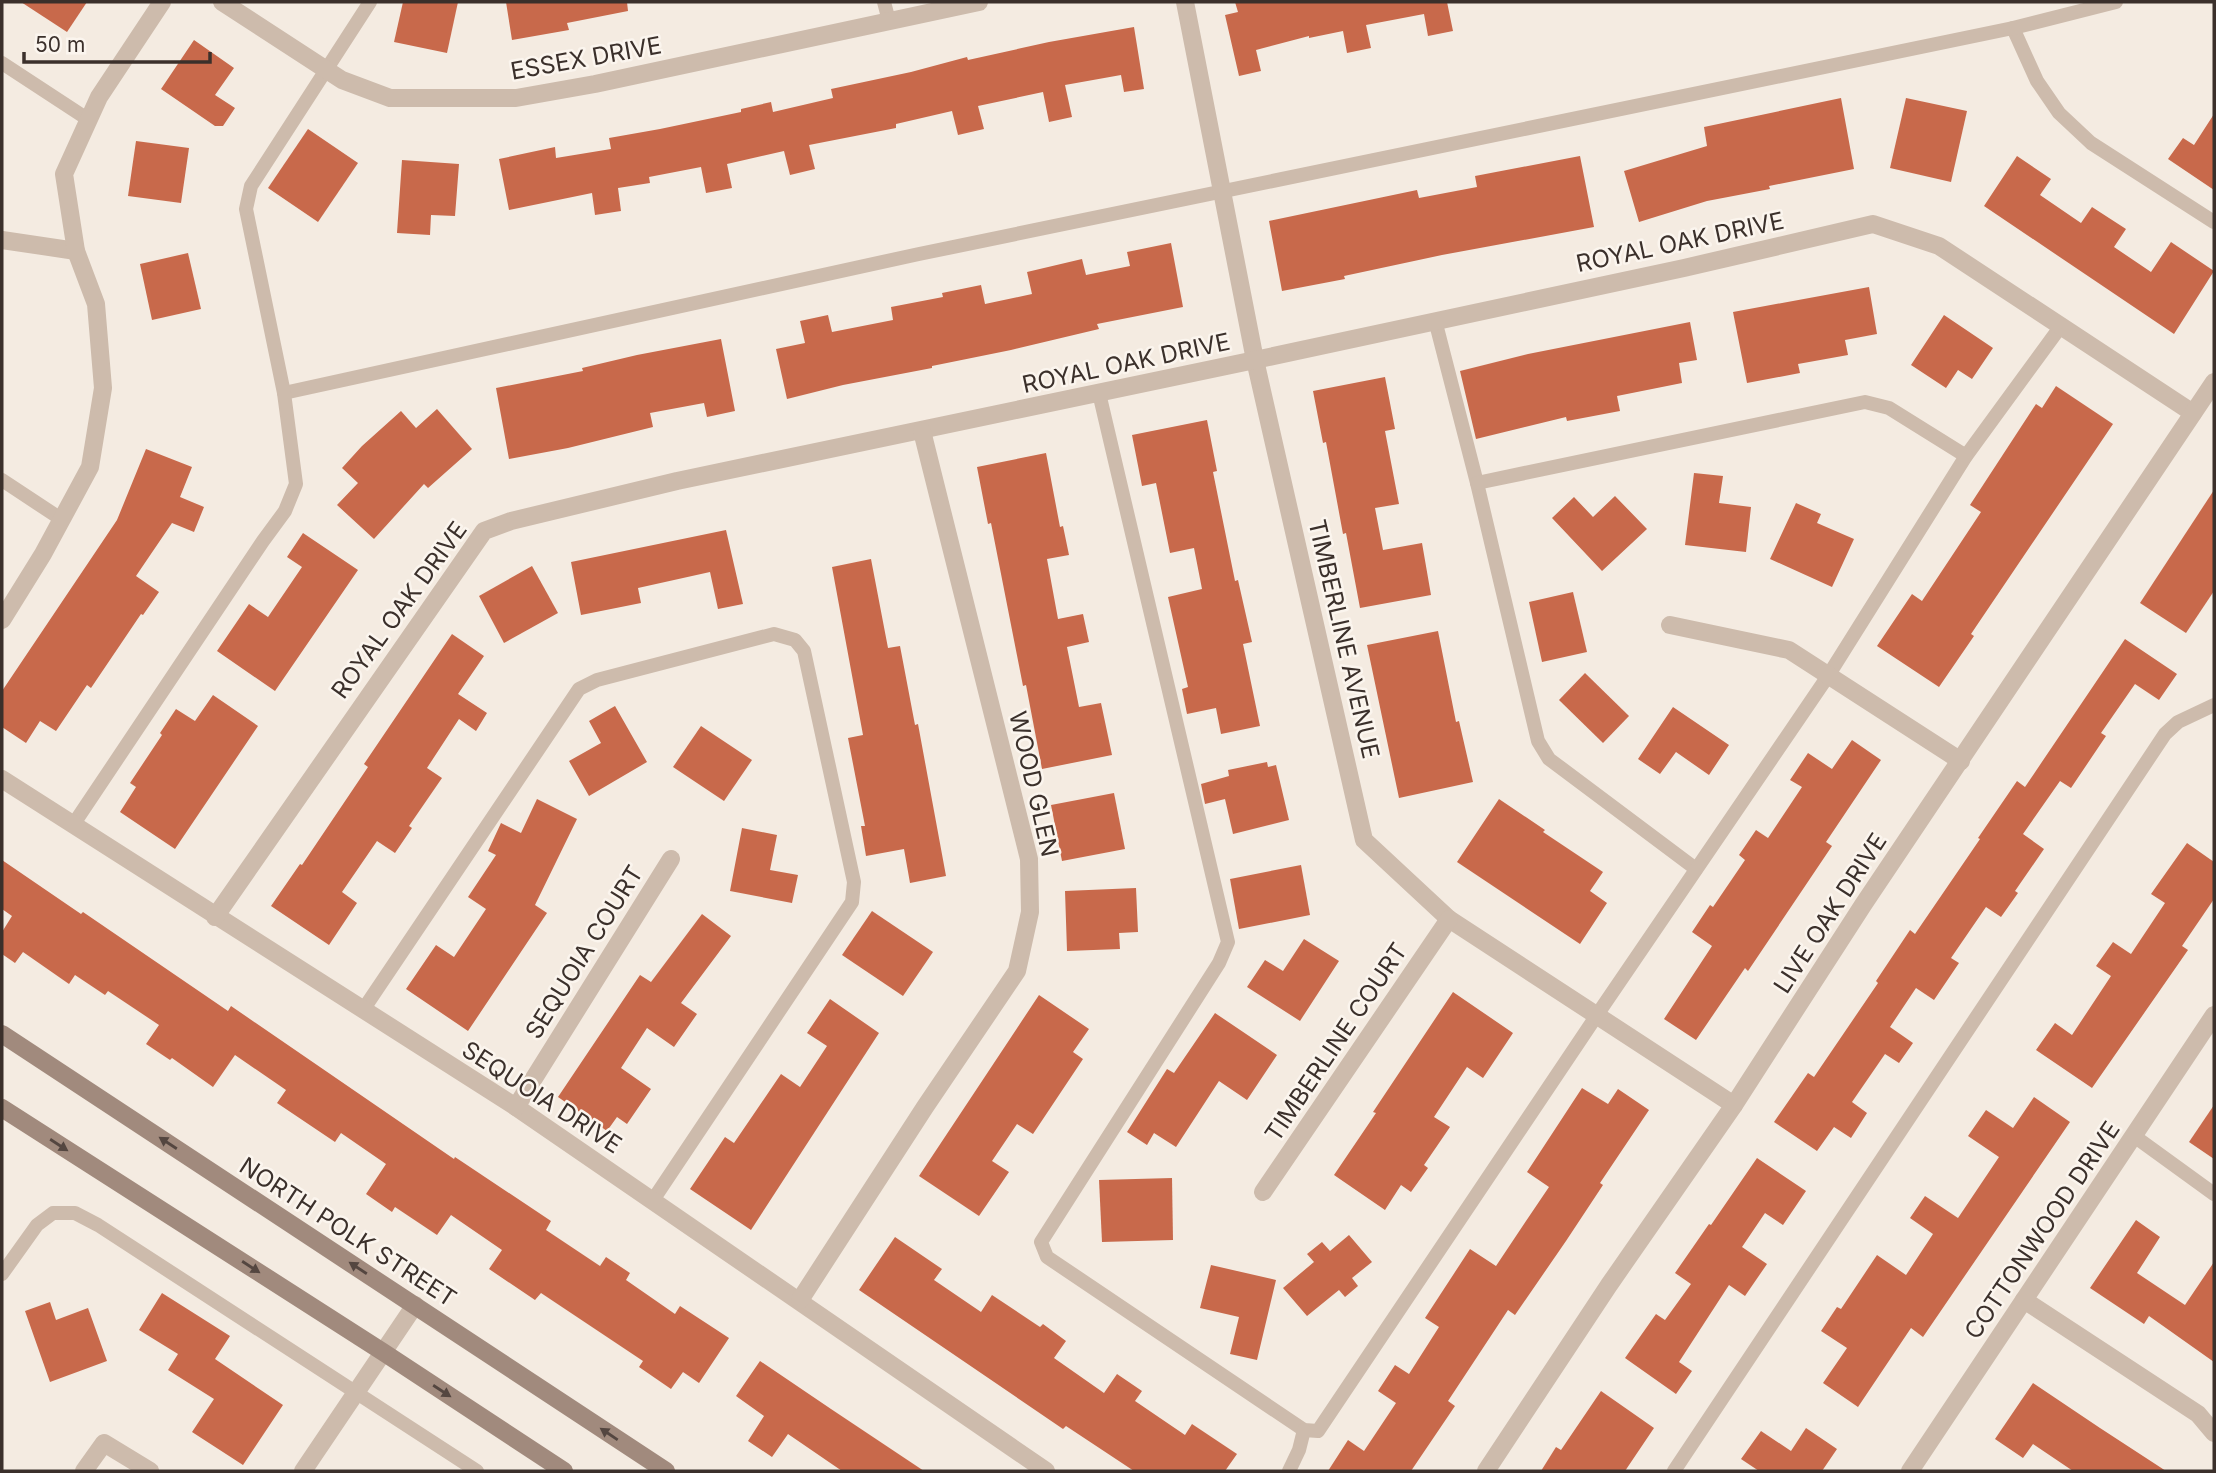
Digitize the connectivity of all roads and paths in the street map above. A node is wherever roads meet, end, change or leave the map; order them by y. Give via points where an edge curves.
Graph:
1 (162, 2) edge
2 (222, 2) edge
3 (370, 2) edge
4 (884, 2) edge
5 (979, 2) edge
6 (1185, 2) edge
7 (2116, 2) edge
8 (888, 21) junction
9 (2012, 28) junction
10 (2, 63) edge
11 (325, 69) junction
12 (89, 120) junction
13 (1222, 191) junction
14 (2214, 222) edge
15 (2, 240) edge
16 (76, 251) junction
17 (1435, 320) junction
18 (2061, 326) junction
19 (1255, 360) junction
20 (2214, 383) edge
21 (284, 393) junction
22 (1100, 393) junction
23 (2193, 413) junction
24 (922, 431) junction
25 (1966, 456) junction
26 (2, 480) edge
27 (1476, 483) junction
28 (61, 520) junction
29 (2, 620) edge
30 (1670, 625) dead end
31 (1828, 676) junction
32 (2214, 705) edge
33 (1961, 761) junction
34 (2, 779) edge
35 (73, 825) junction
36 (671, 859) dead end
37 (1696, 869) junction
38 (215, 917) junction
39 (1449, 919) junction
40 (363, 1010) junction
41 (1597, 1015) junction
42 (2214, 1015) edge
43 (2, 1034) edge
44 (1734, 1105) junction
45 (516, 1107) junction
46 (2, 1108) edge
47 (2134, 1136) junction
48 (1263, 1192) dead end
49 (2214, 1194) edge
50 (653, 1200) junction
51 (2, 1274) edge
52 (800, 1300) junction
53 (2024, 1300) junction
54 (415, 1305) junction
55 (383, 1352) junction
56 (356, 1393) junction
57 (1304, 1430) junction
58 (2214, 1433) edge
59 (85, 1471) edge
60 (150, 1471) edge
61 (303, 1471) edge
62 (477, 1471) edge
63 (564, 1471) edge
64 (666, 1471) edge
65 (1046, 1471) edge
66 (1289, 1471) edge
67 (1486, 1471) edge
68 (1674, 1471) edge
69 (1910, 1471) edge

1 - 12 street via 99,97
2 - 11 street, ESSEX DRIVE
3 - 11 lane
4 - 8 lane
5 - 8 street, ESSEX DRIVE
6 - 13 street, TIMBERLINE AVENUE
7 - 9 lane
8 - 11 street, ESSEX DRIVE via 516,98 390,98
9 - 13 lane
9 - 14 lane via 2036,81 2059,113 2091,143
10 - 12 lane
11 - 21 lane via 251,186 246,209
12 - 16 street via 64,174
13 - 19 street, TIMBERLINE AVENUE
13 - 21 lane
15 - 16 street
16 - 28 street via 96,304 103,388 90,467
17 - 18 street, ROYAL OAK DRIVE via 1873,224 1939,246
17 - 19 street, ROYAL OAK DRIVE
17 - 27 lane
18 - 23 street, ROYAL OAK DRIVE
18 - 25 lane
19 - 22 street, ROYAL OAK DRIVE
19 - 39 street, TIMBERLINE AVENUE via 1364,840
20 - 23 street, LIVE OAK DRIVE
21 - 35 lane via 296,484 285,511
22 - 24 street, ROYAL OAK DRIVE
22 - 57 lane via 1228,942 1041,1242 1047,1257
23 - 33 street, LIVE OAK DRIVE
24 - 38 street, ROYAL OAK DRIVE via 677,481 484,531
24 - 52 street, WOOD GLEN via 1029,859 1030,912 1017,971
25 - 27 lane via 1889,408 1865,402
25 - 31 lane
26 - 28 lane
27 - 37 lane via 1538,741 1549,760
28 - 29 street
30 - 31 street via 1788,650
31 - 33 street
31 - 37 lane
32 - 68 lane via 2165,733
33 - 44 street, LIVE OAK DRIVE
34 - 35 street, SEQUOIA DRIVE
35 - 38 street, SEQUOIA DRIVE
36 - 45 street, SEQUOIA COURT
37 - 41 lane
38 - 40 street, SEQUOIA DRIVE
39 - 41 street, TIMBERLINE AVENUE
39 - 48 street, TIMBERLINE COURT
40 - 45 street, SEQUOIA DRIVE
40 - 50 lane via 579,689 597,680 774,634 795,640 804,651 854,883 852,902
41 - 44 street, TIMBERLINE AVENUE
41 - 57 lane via 1318,1431
42 - 47 street, COTTONWOOD DRIVE
54 -> 43 main road, NORTH POLK STREET
44 - 67 street, LIVE OAK DRIVE
45 - 50 street, SEQUOIA DRIVE
46 -> 55 main road
47 - 49 lane
47 - 53 street, COTTONWOOD DRIVE
50 - 52 street, SEQUOIA DRIVE
51 - 56 lane via 37,1225 53,1213 75,1213
52 - 65 street, SEQUOIA DRIVE
53 - 58 street via 2198,1414
53 - 69 street, COTTONWOOD DRIVE
54 - 55 street
64 -> 54 main road, NORTH POLK STREET
55 - 56 street
55 -> 63 main road
56 - 61 street
56 - 62 lane
57 - 66 lane
59 - 60 street via 104,1443

